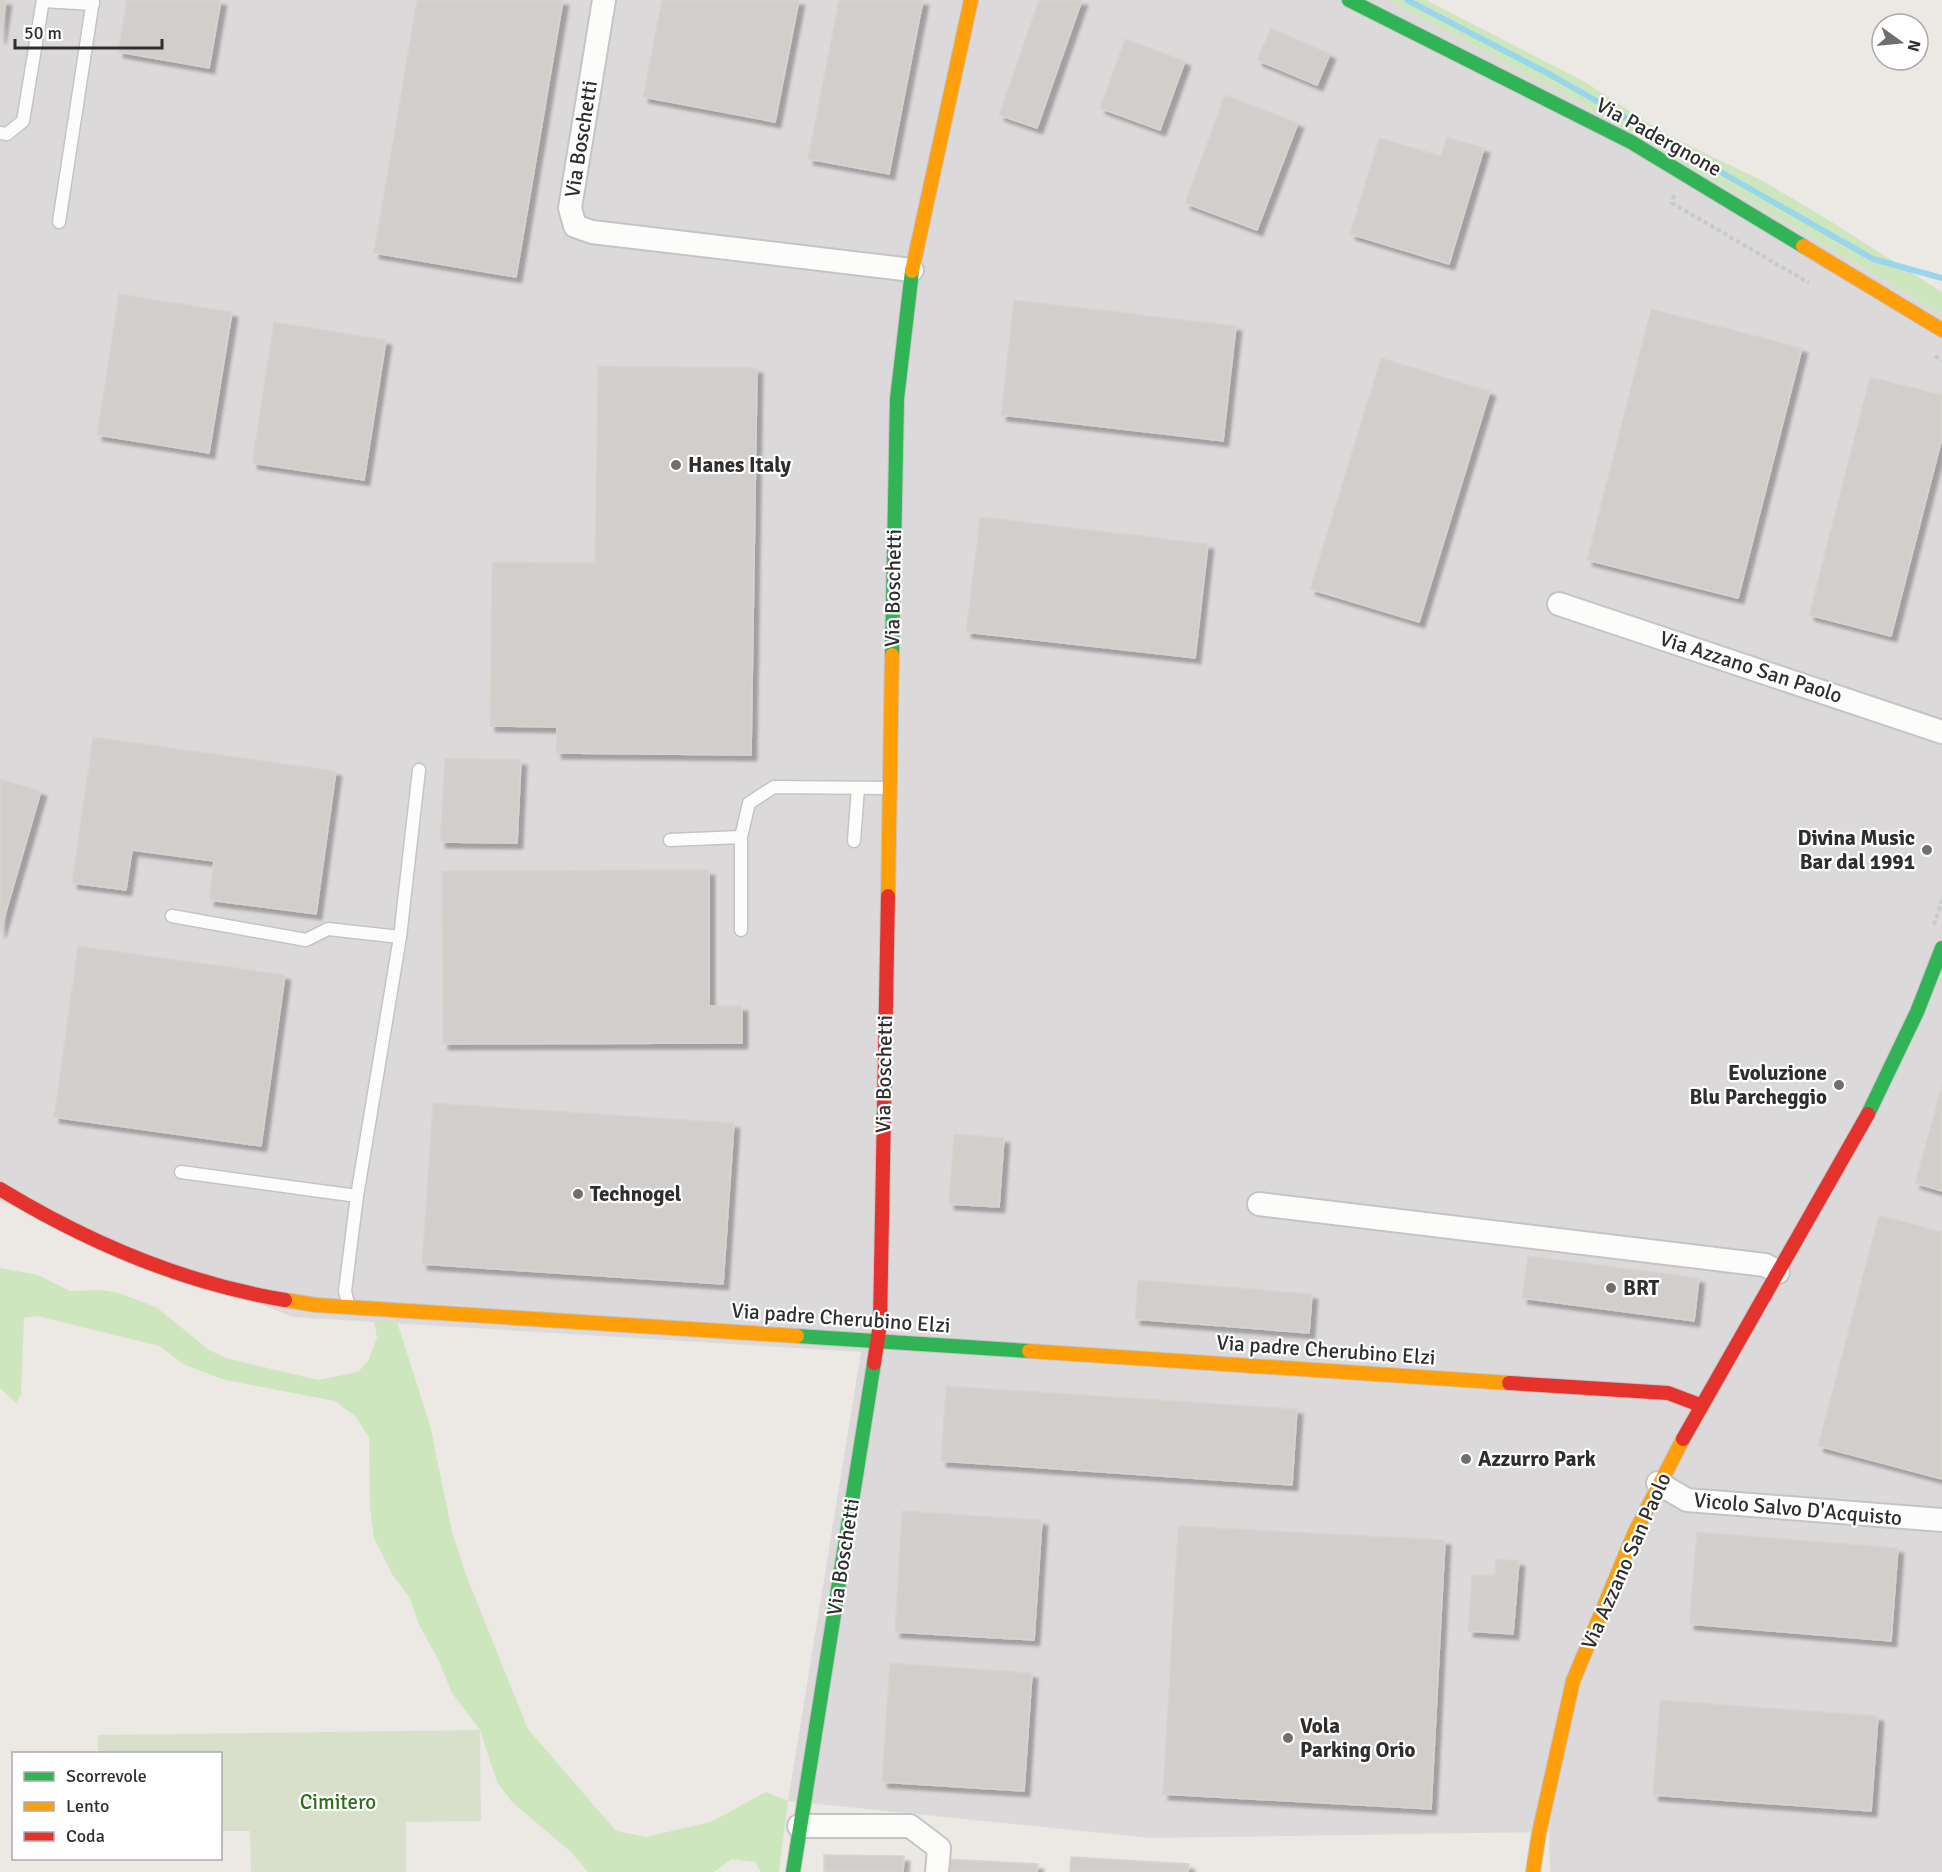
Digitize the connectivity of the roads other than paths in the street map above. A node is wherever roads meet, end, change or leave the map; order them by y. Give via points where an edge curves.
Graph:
1 (43, 0) edge
2 (604, 0) edge
3 (971, 0) edge
4 (1349, 0) edge
5 (93, 2) edge
6 (0, 133) edge
7 (59, 222) dead end
8 (912, 270) junction
9 (1941, 329) edge
10 (1559, 604) dead end
11 (1942, 732) edge
12 (419, 770) dead end
13 (858, 788) junction
14 (889, 788) junction
15 (741, 837) junction
16 (670, 840) dead end
17 (854, 841) dead end
18 (172, 916) dead end
19 (741, 930) dead end
20 (400, 938) junction
21 (1942, 948) edge
22 (181, 1172) dead end
23 (0, 1190) edge
24 (357, 1196) junction
25 (1259, 1204) dead end
26 (1778, 1272) junction
27 (348, 1305) junction
28 (878, 1341) junction
29 (1700, 1405) junction
30 (1658, 1484) junction
31 (1942, 1520) edge
32 (799, 1826) junction
33 (793, 1872) edge
34 (937, 1872) edge
35 (1533, 1872) edge

1 - 5 lane
1 - 6 lane via 24,122 7,134
2 - 8 street, Via Boschetti via 570,208 575,226 592,232
3 - 8 street, Via Boschetti
4 - 9 street, Via Padergnone via 1631,142
5 - 7 lane
8 - 14 street, Via Boschetti via 897,399
10 - 11 street, Via Azzano San Paolo
12 - 20 lane
13 - 14 lane
13 - 15 lane via 774,787 749,803
13 - 17 lane
14 - 28 street, Via Boschetti
15 - 16 lane
15 - 19 lane
18 - 20 lane via 306,940 328,929
20 - 24 lane
21 - 26 street, Via Azzano San Paolo via 1876,1101
22 - 24 lane
23 - 27 street, Via padre Cherubino Elzi via 94,1243 201,1284 252,1296
24 - 27 lane via 345,1291
25 - 26 street via 1765,1265
26 - 29 street, Via Azzano San Paolo
27 - 28 street, Via padre Cherubino Elzi
28 - 29 street, Via padre Cherubino Elzi via 1668,1394
28 - 32 street, Via Boschetti
29 - 30 street, Via Azzano San Paolo
30 - 31 street, Vicolo Salvo D'Acquisto via 1687,1500
30 - 35 street, Via Azzano San Paolo via 1573,1681
32 - 33 street, Via Boschetti
32 - 34 street via 910,1826 939,1848

